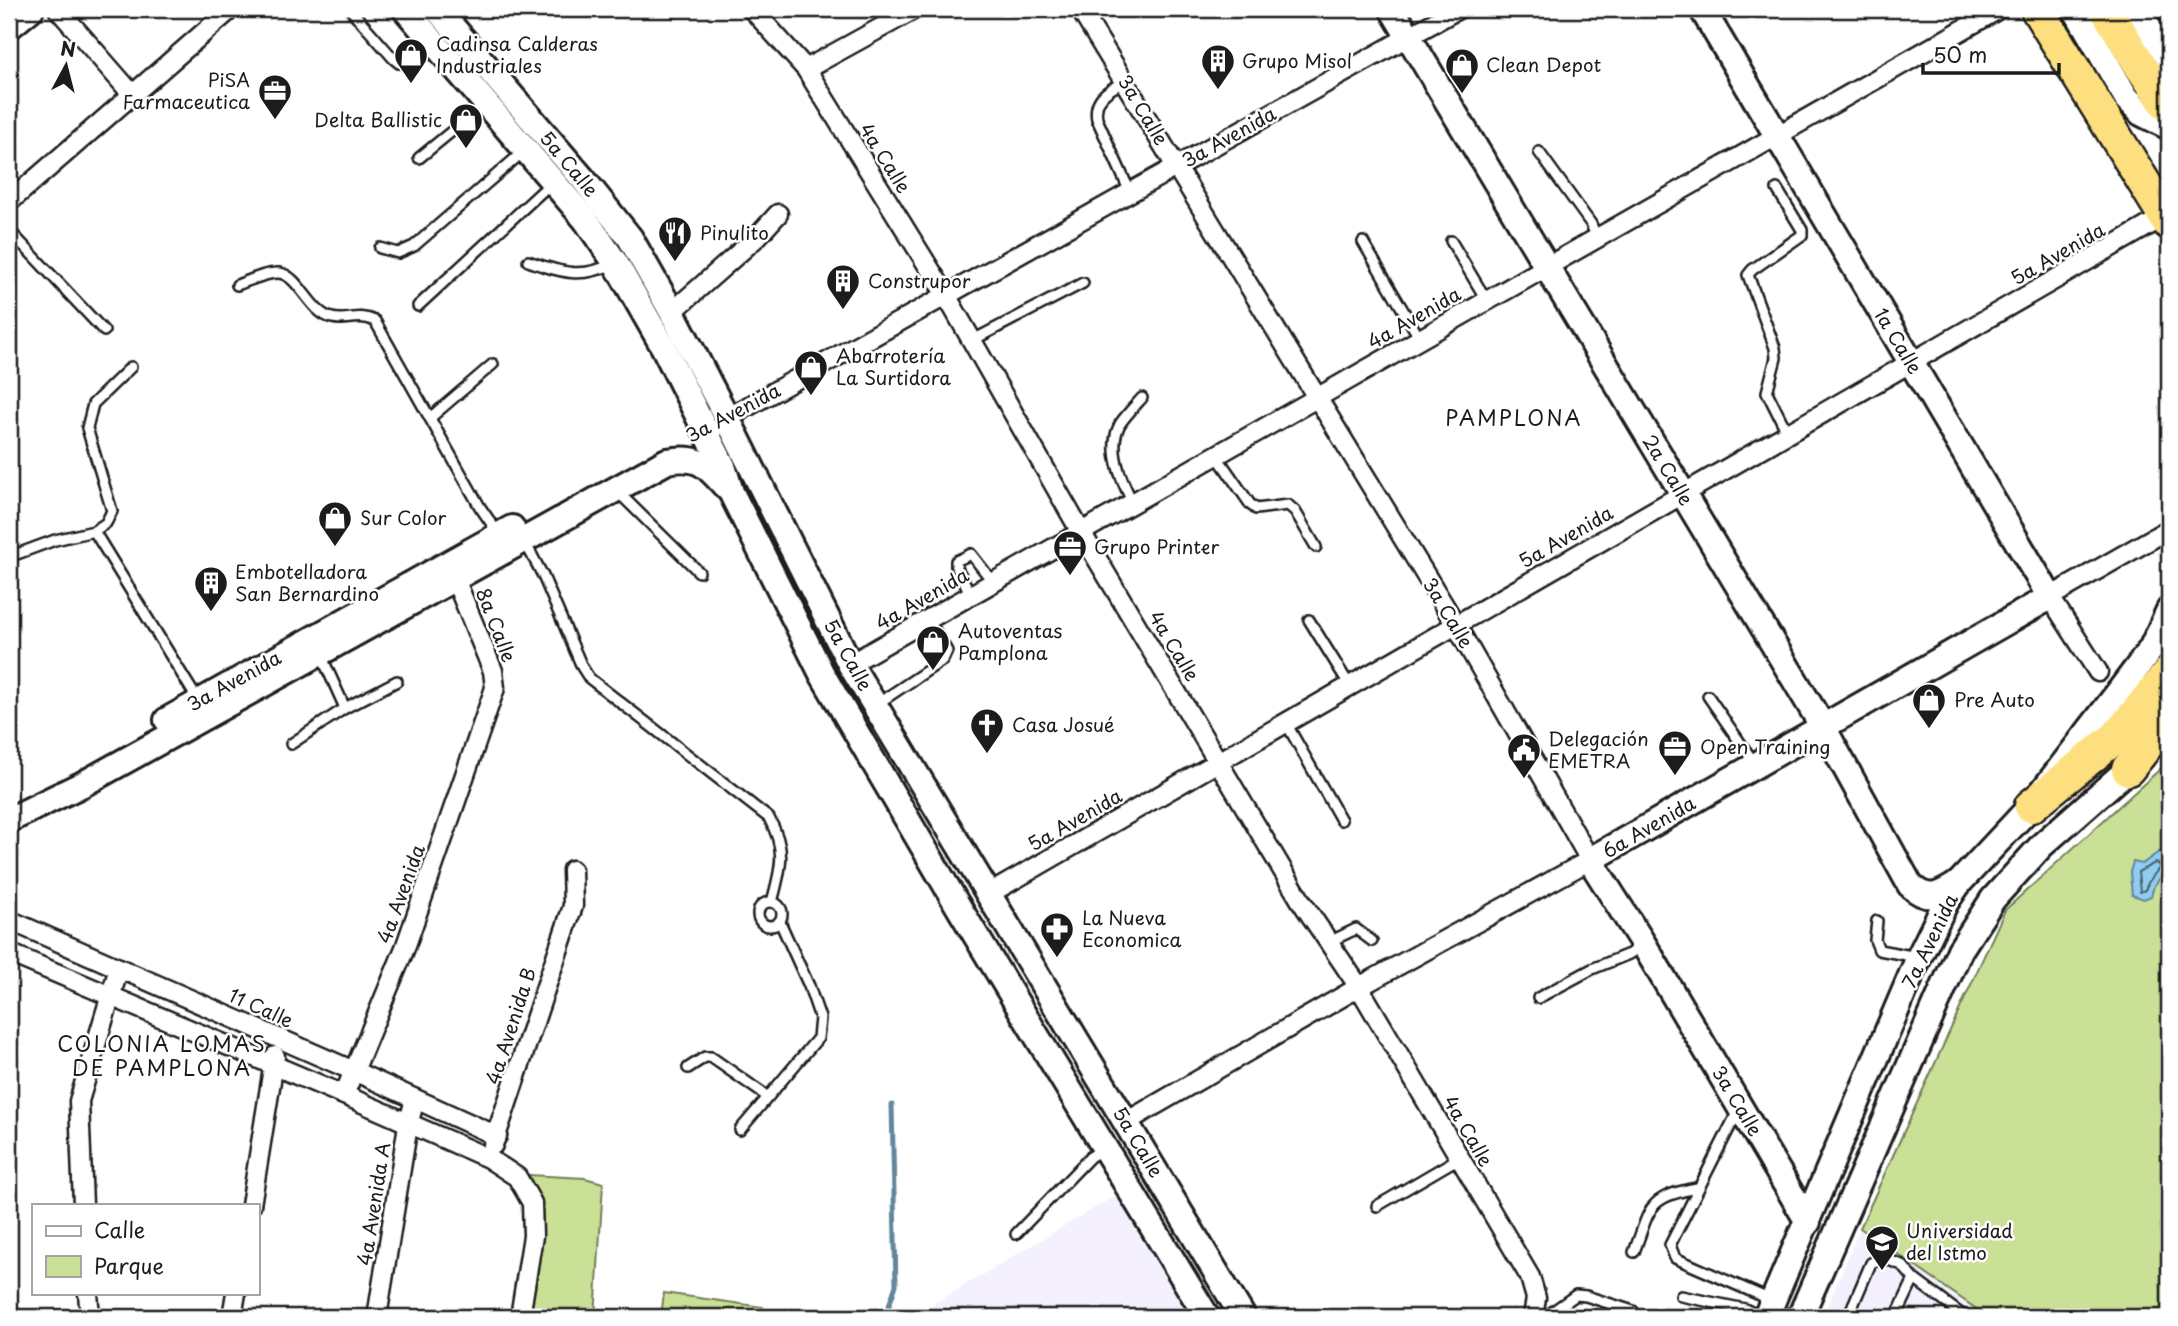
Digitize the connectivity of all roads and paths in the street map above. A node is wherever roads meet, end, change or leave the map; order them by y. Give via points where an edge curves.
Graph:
1 (31, 9) edge
2 (58, 9) edge
3 (231, 9) edge
4 (350, 9) edge
5 (405, 9) edge
6 (437, 9) edge
7 (751, 9) edge
8 (1080, 9) edge
9 (1392, 9) edge
10 (1458, 9) edge
11 (1702, 9) edge
12 (1999, 9) edge
13 (2037, 9) edge
14 (2137, 9) edge
15 (912, 10) edge
16 (2088, 12) edge
17 (9, 27) edge
18 (1409, 37) junction
19 (433, 42) junction
20 (2155, 64) edge
21 (806, 69) junction
22 (1125, 81) junction
23 (132, 94) junction
24 (485, 104) junction
25 (2168, 117) edge
26 (1777, 136) junction
27 (526, 150) junction
28 (1539, 152) dead end
29 (419, 158) dead end
30 (1177, 166) junction
31 (552, 182) junction
32 (1777, 189) dead end
33 (1130, 192) junction
34 (9, 202) edge
35 (778, 214) dead end
36 (2168, 226) edge
37 (9, 230) edge
38 (1597, 238) junction
39 (1451, 241) dead end
40 (1363, 242) dead end
41 (380, 248) dead end
42 (528, 261) dead end
43 (1546, 267) junction
44 (629, 269) junction
45 (1083, 283) dead end
46 (237, 285) dead end
47 (946, 295) junction
48 (1487, 301) junction
49 (418, 306) dead end
50 (672, 312) junction
51 (104, 331) dead end
52 (1420, 339) junction
53 (972, 340) junction
54 (1911, 363) junction
55 (494, 364) dead end
56 (131, 367) dead end
57 (1142, 398) dead end
58 (1316, 398) junction
59 (430, 418) junction
60 (727, 418) junction
61 (704, 429) junction
62 (1788, 434) junction
63 (1216, 455) junction
64 (723, 466) junction
65 (616, 490) junction
66 (731, 492) junction
67 (1683, 494) junction
68 (1133, 503) junction
69 (2169, 529) edge
70 (94, 531) junction
71 (1081, 532) junction
72 (510, 542) junction
73 (1316, 547) dead end
74 (9, 557) edge
75 (451, 571) junction
76 (699, 572) dead end
77 (993, 582) junction
78 (971, 595) junction
79 (2050, 597) junction
80 (2169, 610) edge
81 (929, 619) junction
82 (1310, 620) dead end
83 (1456, 625) junction
84 (320, 654) junction
85 (850, 664) junction
86 (2098, 672) dead end
87 (2169, 673) edge
88 (397, 681) dead end
89 (1350, 686) junction
90 (1708, 696) dead end
91 (491, 704) joint
92 (875, 705) junction
93 (202, 708) junction
94 (345, 708) junction
95 (2169, 717) edge
96 (1286, 723) junction
97 (1823, 727) junction
98 (2169, 734) edge
99 (291, 744) dead end
100 (1219, 761) junction
101 (1756, 765) junction
102 (2128, 769) junction
103 (2031, 806) junction
104 (9, 819) edge
105 (1340, 820) dead end
106 (1590, 860) junction
107 (572, 870) dead end
108 (1959, 883) junction
109 (989, 894) junction
110 (772, 902) junction
111 (9, 920) edge
112 (1877, 921) dead end
113 (780, 922) junction
114 (1372, 941) dead end
115 (1329, 942) junction
116 (1644, 945) junction
117 (9, 953) edge
118 (1919, 957) junction
119 (119, 968) junction
120 (1359, 987) junction
121 (110, 995) junction
122 (1538, 998) dead end
123 (278, 1039) junction
124 (274, 1065) junction
125 (688, 1068) dead end
126 (356, 1072) junction
127 (344, 1095) junction
128 (768, 1097) junction
129 (415, 1099) junction
130 (1740, 1106) junction
131 (1126, 1122) junction
132 (408, 1125) junction
133 (740, 1130) dead end
134 (497, 1136) junction
135 (1104, 1148) junction
136 (488, 1158) junction
137 (1459, 1158) junction
138 (1697, 1188) junction
139 (83, 1204) edge
140 (251, 1204) edge
141 (1377, 1206) dead end
142 (1808, 1222) junction
143 (1016, 1234) dead end
144 (1634, 1252) dead end
145 (1914, 1279) junction
146 (88, 1294) edge
147 (236, 1294) edge
148 (1681, 1296) dead end
149 (1633, 1311) dead end
150 (1767, 1312) edge
151 (1805, 1314) edge
152 (90, 1317) edge
153 (232, 1317) edge
154 (377, 1317) edge
155 (520, 1317) edge
156 (1207, 1317) edge
157 (1243, 1317) edge
158 (1533, 1317) edge
159 (1545, 1317) edge
160 (1848, 1317) edge
161 (1896, 1317) edge
162 (1965, 1317) edge

1 - 17 main road
2 - 23 street
3 - 23 street
4 - 19 lane via 399,63
5 - 19 main road, 5a Calle
6 - 44 main road, 5a Calle via 629,238
7 - 21 street, 4a Calle
8 - 22 street, 3a Calle
9 - 18 main road, 2a Calle
10 - 18 street, 3a Avenida
11 - 26 main road, 1a Calle
12 - 26 street, 4a Avenida
13 - 36 highway
14 - 20 main road
15 - 21 street
16 - 20 highway
16 - 25 main road via 2126,97 2141,113
18 - 30 street, 3a Avenida
18 - 43 main road, 2a Calle
19 - 24 main road, 5a Calle
20 - 25 highway
21 - 47 street, 4a Calle
22 - 30 street, 3a Calle
22 - 33 lane via 1109,90 1095,109
23 - 34 street
24 - 27 main road, 5a Calle
24 - 29 lane
26 - 38 street, 4a Avenida
26 - 54 main road, 1a Calle
27 - 31 main road, 5a Calle
27 - 41 lane via 414,246 398,253
28 - 38 lane
30 - 33 street, 3a Avenida
30 - 58 street, 3a Calle
31 - 44 main road, 5a Calle
31 - 49 lane
32 - 62 lane via 1802,235 1748,275 1775,348 1767,392
33 - 47 street, 3a Avenida
35 - 50 street
36 - 54 street, 5a Avenida
37 - 51 lane
38 - 43 street, 4a Avenida
39 - 48 lane
40 - 52 lane
42 - 44 lane via 579,274
43 - 48 street, 4a Avenida
43 - 67 main road, 2a Calle
44 - 50 main road, 5a Calle
44 - 61 main road, 5a Calle
45 - 53 lane
46 - 59 lane via 278,273 288,276 315,308 331,318 365,316 375,321
47 - 53 street, 4a Calle
47 - 60 street, 3a Avenida
48 - 52 street, 4a Avenida
50 - 60 main road, 5a Calle
52 - 58 street, 4a Avenida
53 - 71 street, 4a Calle
54 - 62 street, 5a Avenida
54 - 79 main road, 1a Calle
55 - 59 lane
56 - 70 lane via 93,404 87,428 113,511
57 - 68 lane via 1120,425 1114,452
58 - 63 street, 4a Avenida
58 - 83 street, 3a Calle
59 - 72 lane via 480,507
60 - 61 main road, 3a Avenida
60 - 64 street via 719,430
60 - 85 main road, 5a Calle
61 - 64 main road, 5a Calle
61 - 72 main road, 3a Avenida
62 - 67 street, 5a Avenida
63 - 68 street, 4a Avenida
63 - 73 lane via 1256,509 1288,505
64 - 66 main road, 5a Calle
65 - 66 main road, 3a Avenida via 667,461 686,457 698,461
65 - 72 main road, 3a Avenida
65 - 76 lane
66 - 135 main road, 5a Calle via 822,674
67 - 83 street, 5a Avenida
67 - 97 main road, 2a Calle
68 - 71 street, 4a Avenida
69 - 79 street, 6a Avenida
70 - 74 lane
70 - 93 lane
71 - 77 street, 4a Avenida
71 - 100 street, 4a Calle
72 - 75 main road, 3a Avenida
72 - 110 lane via 543,576 589,678 769,818 778,834 782,865
75 - 84 main road, 3a Avenida
75 - 91 street, 8a Calle via 493,671
75 - 93 main road, 3a Avenida
77 - 78 street, 4a Avenida
77 - 78 lane via 971,554 957,561
78 - 81 street, 4a Avenida
79 - 86 street, 1a Calle
79 - 97 main road, 6a Avenida
80 - 103 main road, 7a Avenida via 2143,659
81 - 85 street, 4a Avenida
81 - 92 lane via 946,656
82 - 89 lane
83 - 89 street, 5a Avenida
83 - 106 street, 3a Calle
84 - 93 main road, 3a Avenida
84 - 94 lane
85 - 92 main road, 5a Calle
87 - 103 highway via 2117,736
88 - 94 lane
89 - 96 street, 5a Avenida
90 - 101 lane
91 - 126 street, 4a Avenida
92 - 109 main road, 5a Calle
93 - 104 main road, 3a Avenida via 83,785
94 - 99 lane
95 - 102 highway
96 - 100 street, 5a Avenida
96 - 105 lane
97 - 101 main road, 6a Avenida
97 - 108 main road, 2a Calle via 1910,885 1928,897 1940,896
98 - 102 main road, 7a Avenida
100 - 109 street, 5a Avenida
100 - 115 street, 4a Calle
101 - 106 main road, 6a Avenida
102 - 151 main road, 7a Avenida via 2042,845 1993,899 1960,950
103 - 108 main road, 7a Avenida
106 - 116 main road, 3a Calle
106 - 120 street, 6a Avenida
107 - 134 street, 4a Avenida B via 573,906
108 - 118 main road, 7a Avenida
109 - 131 main road, 5a Calle
110 - 113 lane via 782,909
110 - 113 lane via 760,907 758,919 769,927
111 - 119 street, 11 Calle
112 - 118 lane via 1879,950
113 - 128 lane via 820,1018 818,1038
114 - 115 lane via 1356,929
115 - 120 street, 4a Calle
116 - 122 lane
116 - 130 main road, 3a Calle
117 - 121 street
118 - 142 main road, 7a Avenida
119 - 121 street
119 - 123 street, 11 Calle
120 - 131 street, 6a Avenida
120 - 137 street, 4a Calle
121 - 124 street
121 - 139 street via 79,1101
123 - 124 street
123 - 126 street, 11 Calle
124 - 127 street
124 - 140 street
125 - 128 lane via 711,1057
126 - 127 street, 4a Avenida
126 - 129 street, 11 Calle
127 - 132 street
128 - 133 lane
129 - 132 street, 4a Avenida A
129 - 134 street, 11 Calle
130 - 138 lane
130 - 142 main road, 3a Calle
131 - 157 main road, 5a Calle
132 - 136 street
132 - 154 street, 4a Avenida A
134 - 136 street, 4a Avenida B
135 - 143 lane
135 - 156 main road, 5a Calle
136 - 155 street via 517,1177 533,1203 533,1236
137 - 141 lane
137 - 158 street, 4a Calle via 1530,1277 1536,1298
138 - 144 lane via 1672,1193 1651,1206
138 - 150 lane via 1670,1245 1671,1252
142 - 150 main road, 7a Avenida
145 - 160 lane via 1902,1265 1883,1258 1871,1263
145 - 161 lane
145 - 162 lane
146 - 152 street
147 - 153 street
148 - 150 lane
149 - 159 lane via 1576,1295

